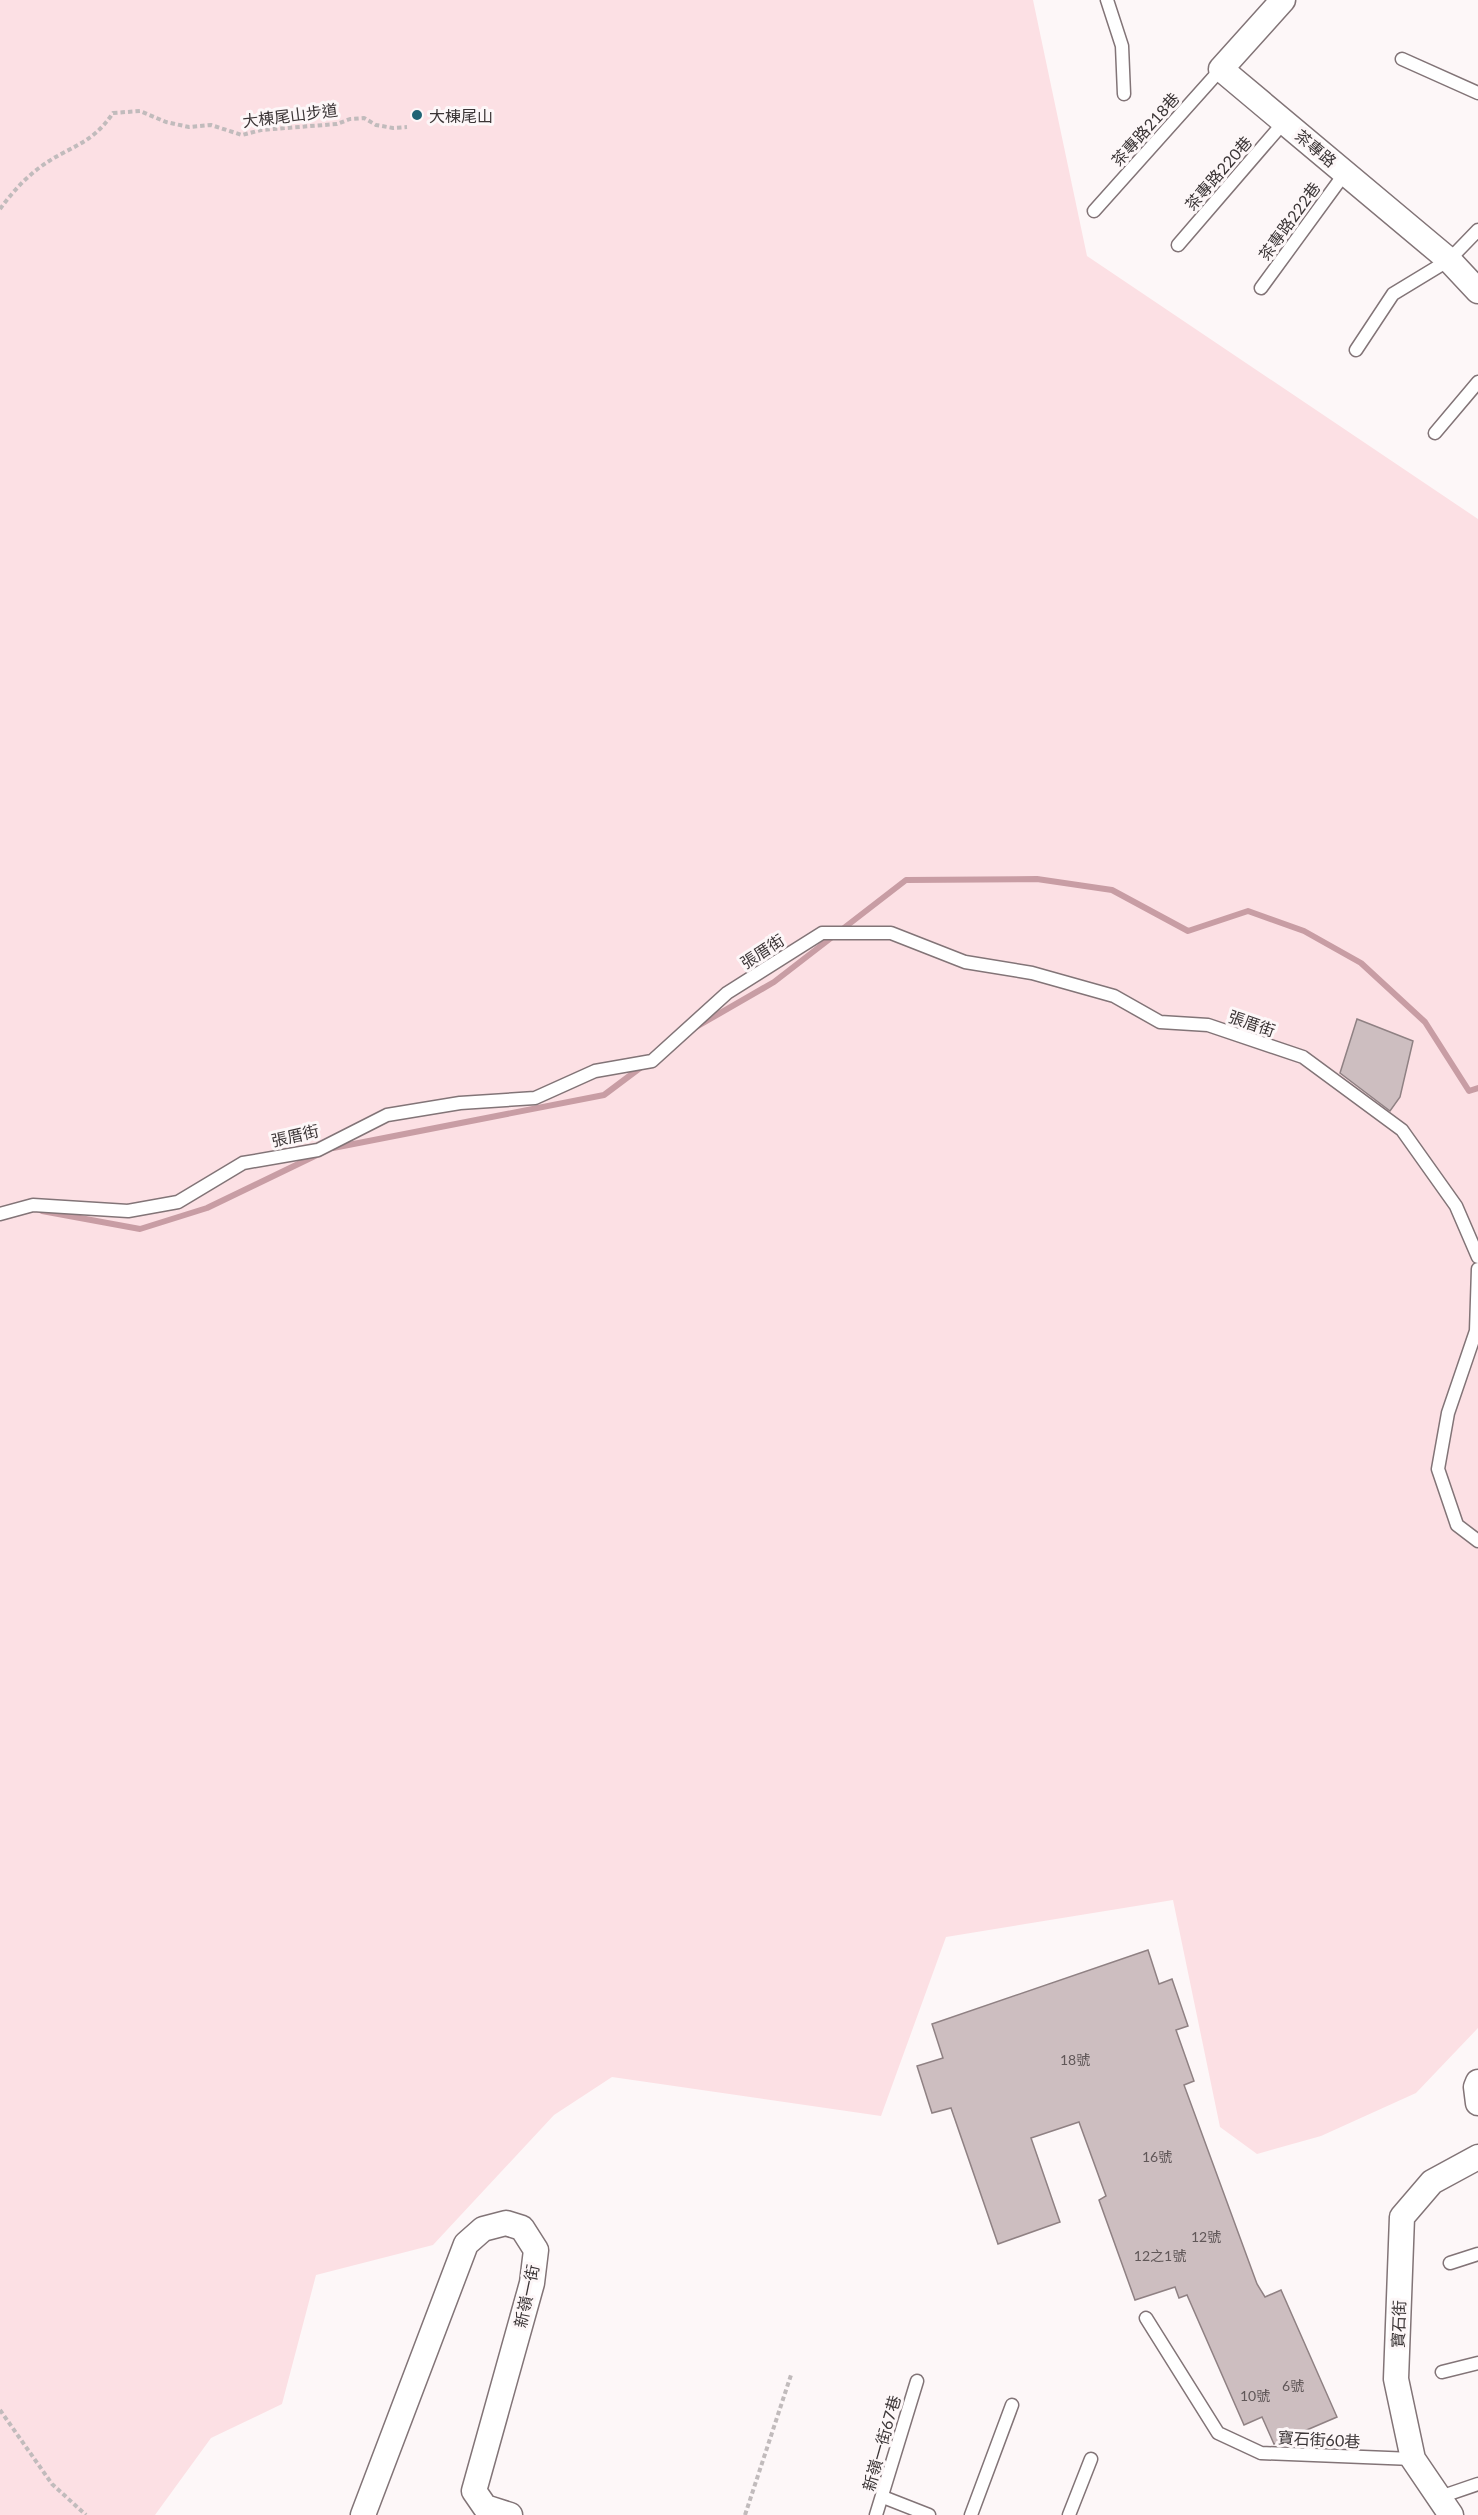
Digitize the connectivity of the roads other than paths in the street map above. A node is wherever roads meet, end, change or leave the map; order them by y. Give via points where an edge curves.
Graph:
1 (1107, 0) edge
2 (1283, 0) edge
3 (1402, 59) dead end
4 (1221, 69) junction
5 (1478, 93) edge
6 (1124, 94) dead end
7 (1284, 122) junction
8 (1345, 173) junction
9 (1094, 211) dead end
10 (1478, 230) edge
11 (1178, 246) dead end
12 (1449, 260) junction
13 (1261, 288) dead end
14 (1478, 291) edge
15 (1356, 350) dead end
16 (1478, 382) edge
17 (1434, 433) dead end
18 (0, 1214) edge
19 (1478, 1257) edge
20 (1478, 1269) edge
21 (1478, 1542) edge
22 (1478, 2082) edge
23 (1478, 2103) edge
24 (1478, 2157) edge
25 (1478, 2254) edge
26 (1450, 2263) dead end
27 (1146, 2318) dead end
28 (1478, 2363) edge
29 (1442, 2372) dead end
30 (916, 2381) dead end
31 (1011, 2405) dead end
32 (1090, 2459) dead end
33 (1413, 2459) junction
34 (1478, 2484) edge
35 (883, 2497) junction
36 (1445, 2506) edge
37 (363, 2515) edge
38 (510, 2515) edge
39 (876, 2515) edge
40 (929, 2515) edge
41 (971, 2515) edge
42 (1069, 2515) edge

1 - 6 lane via 1122,46
2 - 4 street
3 - 5 lane
4 - 7 street, 茶專路
4 - 9 lane, 茶專路218巷
7 - 8 street, 茶專路
7 - 11 lane, 茶專路220巷
8 - 12 street, 茶專路
8 - 13 lane, 茶專路222巷
10 - 12 lane
12 - 14 street, 茶專路
12 - 15 lane via 1393,294
16 - 17 lane
18 - 19 lane, 張厝街 via 33,1205 128,1211 178,1202 243,1163 318,1150 387,1115 460,1103 535,1098 595,1071 652,1061 727,993 822,933 891,933 965,962 1032,973 1113,996 1160,1022 1208,1025 1303,1057 1402,1130 1456,1206
20 - 21 lane via 1476,1331 1448,1413 1437,1469 1456,1525
22 - 23 street
24 - 33 street, 寶石街 via 1432,2182 1402,2217 1396,2379
25 - 26 lane
27 - 33 lane, 寶石街60巷 via 1218,2433 1261,2452
28 - 29 lane
30 - 35 lane, 新嶺一街67巷
31 - 41 lane
32 - 42 lane
33 - 36 street, 寶石街
34 - 36 lane
35 - 39 lane, 新嶺一街67巷
35 - 40 lane
37 - 38 street, 新嶺一街 via 466,2244 483,2229 506,2223 522,2228 536,2250 532,2283 474,2491 485,2507

